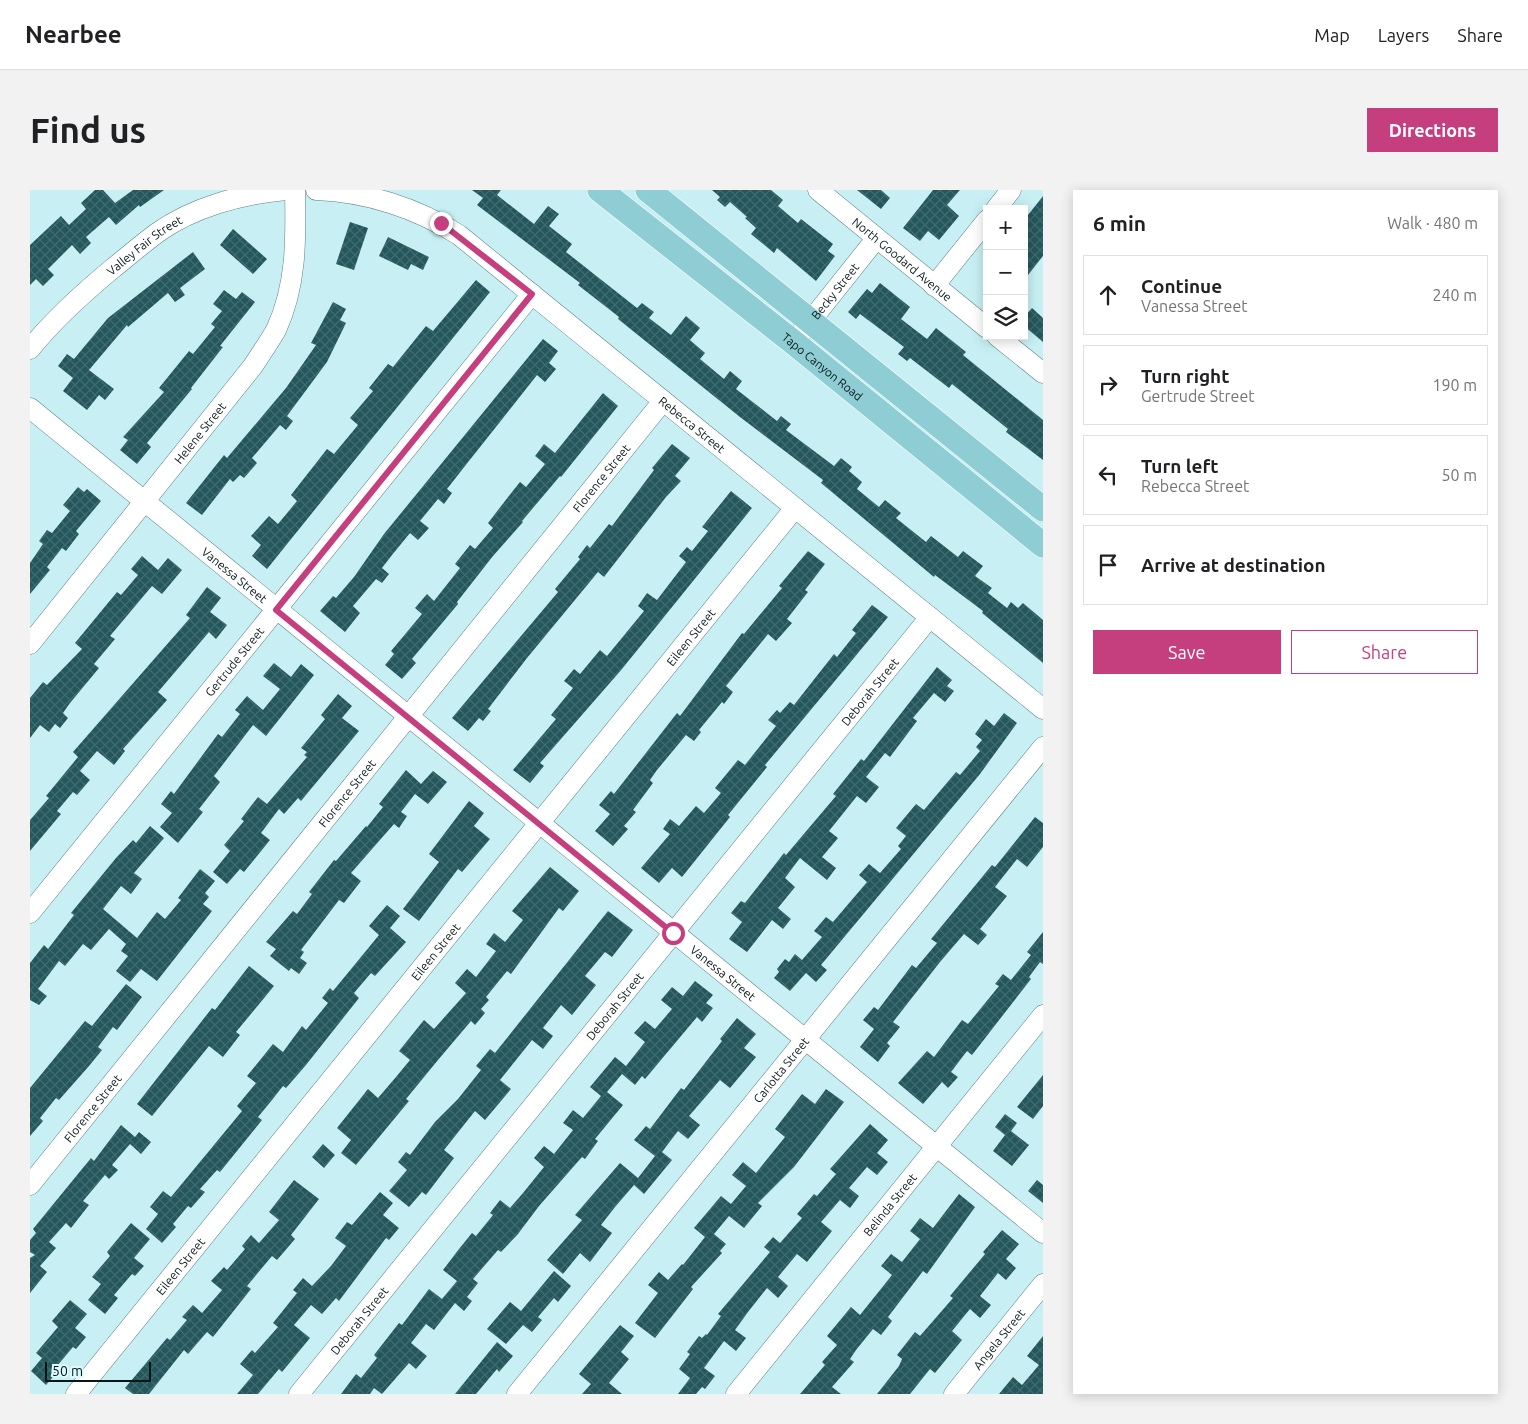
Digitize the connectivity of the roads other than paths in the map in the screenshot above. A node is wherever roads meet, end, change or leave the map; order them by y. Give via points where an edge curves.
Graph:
1 (286, 190) edge
2 (295, 190) edge
3 (316, 190) edge
4 (600, 190) edge
5 (648, 190) edge
6 (818, 190) edge
7 (1011, 190) edge
8 (999, 205) edge
9 (983, 225) edge
10 (876, 239) junction
11 (934, 286) junction
12 (532, 294) junction
13 (812, 320) junction
14 (983, 325) edge
15 (1002, 340) edge
16 (794, 342) junction
17 (30, 349) edge
18 (1043, 373) edge
19 (663, 401) junction
20 (30, 408) edge
21 (143, 502) junction
22 (795, 508) junction
23 (1043, 509) edge
24 (1043, 546) edge
25 (276, 610) junction
26 (930, 617) junction
27 (30, 644) edge
28 (1043, 710) edge
29 (407, 717) junction
30 (1043, 747) edge
31 (538, 824) junction
32 (30, 912) edge
33 (673, 933) junction
34 (1043, 1015) edge
35 (805, 1040) junction
36 (936, 1147) junction
37 (30, 1185) edge
38 (1043, 1233) edge
39 (1043, 1284) edge
40 (76, 1394) edge
41 (299, 1394) edge
42 (517, 1394) edge
43 (736, 1394) edge
44 (954, 1394) edge

1 - 17 street, Valley Fair Street via 225,201 158,232 76,299
2 - 21 street, Helene Street via 294,271 276,330 253,366
3 - 12 street, Rebecca Street via 391,203 418,212 459,236
4 - 16 main road, Tapo Canyon Road
5 - 13 main road
6 - 10 street, North Goodard Avenue
7 - 8 street
9 - 11 street
10 - 11 street, North Goodard Avenue
10 - 13 street, Becky Street
11 - 14 street, North Goodard Avenue
12 - 19 street, Rebecca Street
12 - 25 street, Gertrude Street
13 - 16 street, Becky Street
13 - 23 main road
15 - 18 street
16 - 24 main road, Tapo Canyon Road
19 - 22 street, Rebecca Street
19 - 29 street, Florence Street
20 - 21 street, Vanessa Street
21 - 25 street, Vanessa Street
21 - 27 street, Helene Street
22 - 26 street, Rebecca Street
22 - 31 street, Eileen Street
25 - 29 street, Vanessa Street
25 - 32 street, Gertrude Street
26 - 28 street, Rebecca Street
26 - 33 street, Deborah Street
29 - 31 street, Vanessa Street
29 - 37 street, Florence Street
30 - 35 street, Carlotta Street
31 - 33 street, Vanessa Street
31 - 40 street, Eileen Street
33 - 35 street, Vanessa Street
33 - 41 street, Deborah Street
34 - 36 street, Belinda Street
35 - 36 street, Vanessa Street
35 - 42 street, Carlotta Street
36 - 38 street, Vanessa Street
36 - 43 street, Belinda Street
39 - 44 street, Angela Street

